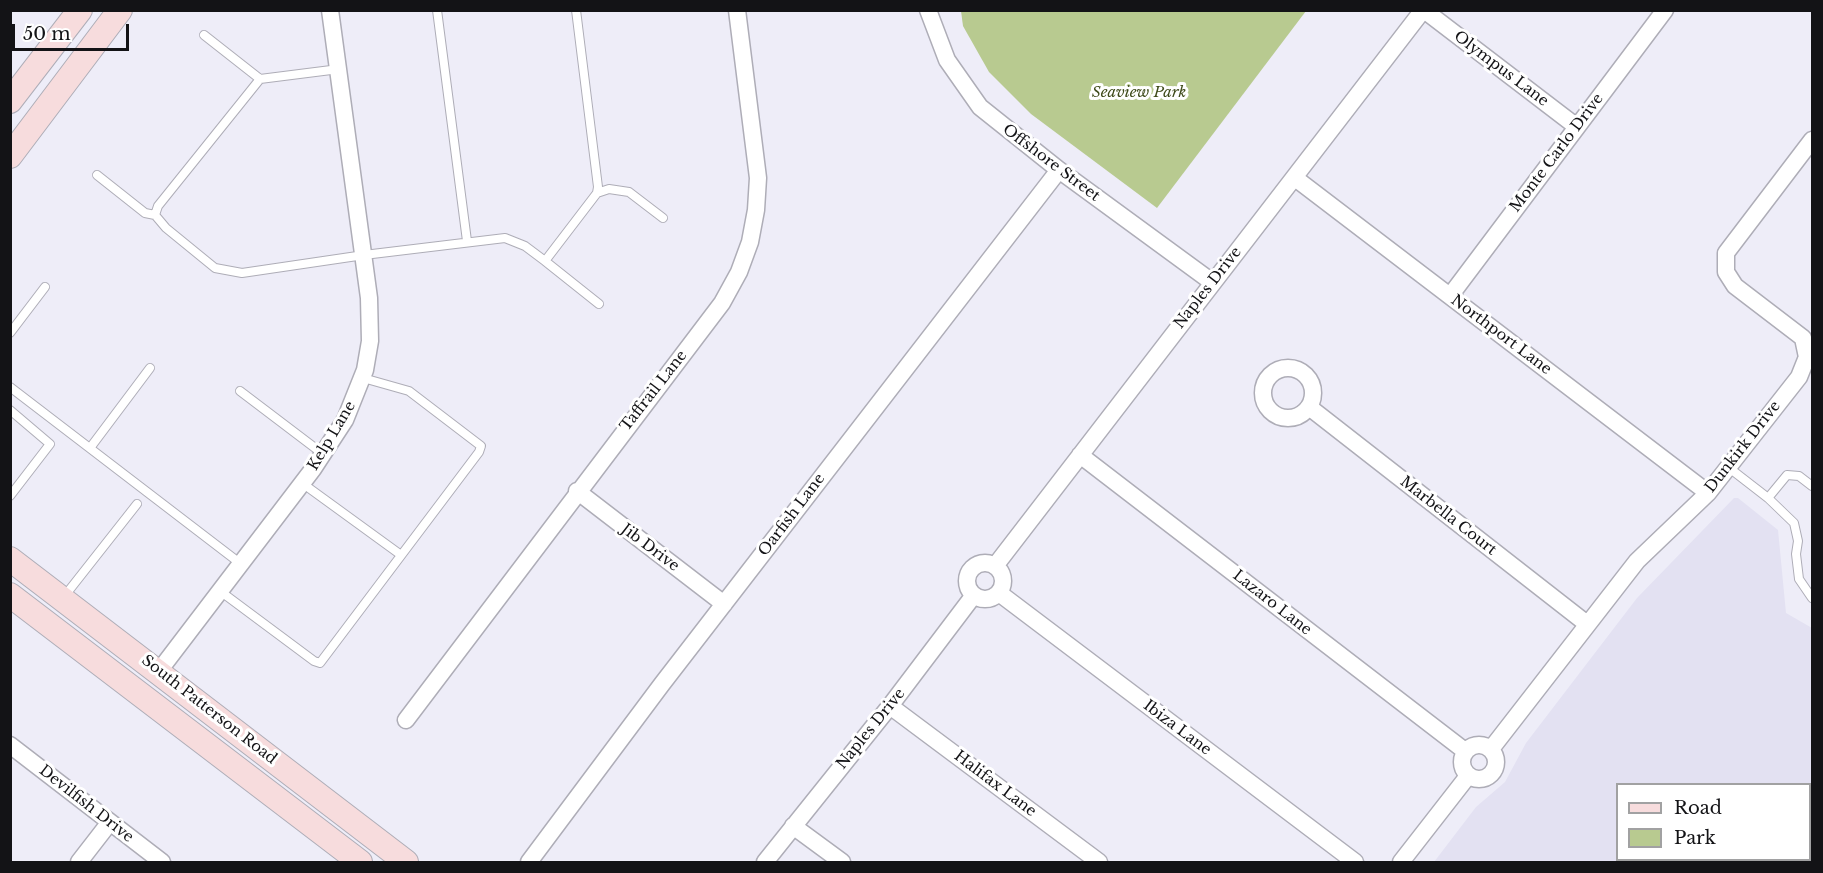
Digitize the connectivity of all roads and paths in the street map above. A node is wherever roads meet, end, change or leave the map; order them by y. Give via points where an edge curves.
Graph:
1 (80, 10) edge
2 (120, 10) edge
3 (330, 10) edge
4 (437, 10) edge
5 (576, 10) edge
6 (737, 10) edge
7 (928, 10) edge
8 (1423, 10) edge
9 (1665, 10) edge
10 (204, 35) dead end
11 (339, 69) junction
12 (260, 79) junction
13 (10, 101) edge
14 (1577, 127) junction
15 (1812, 140) edge
16 (10, 156) edge
17 (1059, 170) junction
18 (97, 175) dead end
19 (1295, 178) junction
20 (597, 193) junction
21 (155, 215) junction
22 (663, 218) dead end
23 (467, 241) junction
24 (364, 255) junction
25 (545, 261) junction
26 (1212, 282) junction
27 (45, 287) dead end
28 (1450, 296) junction
29 (599, 304) dead end
30 (10, 333) edge
31 (150, 368) dead end
32 (363, 378) junction
33 (10, 387) edge
34 (240, 392) dead end
35 (1309, 407) dead end
36 (10, 410) edge
37 (90, 448) junction
38 (323, 454) junction
39 (1080, 455) junction
40 (1728, 467) junction
41 (302, 483) junction
42 (1812, 486) edge
43 (577, 492) junction
44 (1708, 493) junction
45 (10, 496) edge
46 (1768, 498) junction
47 (137, 504) dead end
48 (401, 555) junction
49 (10, 559) edge
50 (241, 564) junction
51 (995, 566) junction
52 (220, 591) junction
53 (999, 593) junction
54 (10, 595) edge
55 (974, 595) junction
56 (63, 598) junction
57 (1812, 598) edge
58 (724, 604) junction
59 (1587, 624) junction
60 (159, 671) junction
61 (891, 706) junction
62 (406, 720) dead end
63 (10, 745) edge
64 (1491, 749) junction
65 (1465, 752) junction
66 (1468, 776) junction
67 (110, 822) junction
68 (793, 826) junction
69 (79, 862) edge
70 (162, 862) edge
71 (360, 862) edge
72 (406, 862) edge
73 (529, 862) edge
74 (765, 862) edge
75 (842, 862) edge
76 (1099, 862) edge
77 (1355, 862) edge
78 (1401, 862) edge

1 - 13 street
2 - 16 street
3 - 11 street, Kelp Lane
4 - 23 lane
5 - 20 lane
6 - 43 street, Taffrail Lane via 758,178 750,242 722,303
7 - 17 street, Offshore Street via 947,60 962,85 998,124
8 - 14 street, Olympus Lane
8 - 19 street, Naples Drive
9 - 14 street, Monte Carlo Drive
10 - 12 lane
11 - 12 lane
11 - 24 street, Kelp Lane
12 - 21 lane via 158,206
14 - 28 street, Monte Carlo Drive
15 - 40 street, Dunkirk Drive via 1726,253 1726,272 1735,286 1803,338 1807,357 1799,376
17 - 26 street, Offshore Street
17 - 58 street, Oarfish Lane
18 - 21 lane via 145,213
19 - 26 street, Naples Drive
19 - 28 street, Northport Lane
20 - 22 lane via 609,189 629,192
20 - 25 lane
21 - 24 lane via 216,268 242,273
23 - 24 lane
23 - 25 lane via 505,238 525,246
24 - 32 street, Kelp Lane via 370,341
25 - 29 lane
26 - 39 street, Naples Drive
27 - 30 lane
28 - 44 street, Northport Lane
31 - 37 lane
32 - 38 street, Kelp Lane via 345,420
32 - 48 lane via 409,391 481,446
33 - 37 lane
34 - 38 lane
35 - 59 street, Marbella Court
36 - 45 lane via 50,444
37 - 50 lane
38 - 41 street, Kelp Lane
39 - 51 street, Naples Drive
39 - 65 street, Lazaro Lane
40 - 44 street, Dunkirk Drive
40 - 46 lane
41 - 48 lane
41 - 50 street, Kelp Lane
42 - 46 lane via 1799,476 1787,475
43 - 58 street, Jib Drive
43 - 62 street, Taffrail Lane
44 - 59 street, Dunkirk Drive via 1636,561
46 - 57 lane via 1794,523 1799,579
47 - 56 lane
48 - 52 lane via 320,663
49 - 56 street, South Patterson Road
50 - 52 street, Kelp Lane
51 - 53 street via 1003,575
51 - 55 street via 978,564 969,572 968,584
52 - 60 street, Kelp Lane
53 - 55 street via 984,599
53 - 77 street, Ibiza Lane
54 - 71 street, South Patterson Road
55 - 61 street, Naples Drive
56 - 60 street, South Patterson Road
58 - 73 street, Oarfish Lane
59 - 64 street, Dunkirk Drive
60 - 72 street, South Patterson Road
61 - 68 street, Naples Drive
61 - 76 street, Halifax Lane
63 - 67 street, Devilfish Drive
64 - 65 street via 1480,744
64 - 66 street via 1496,765 1490,775 1479,779
65 - 66 street via 1462,767
66 - 78 street
67 - 69 street
67 - 70 street, Devilfish Drive
68 - 74 street, Naples Drive
68 - 75 street

